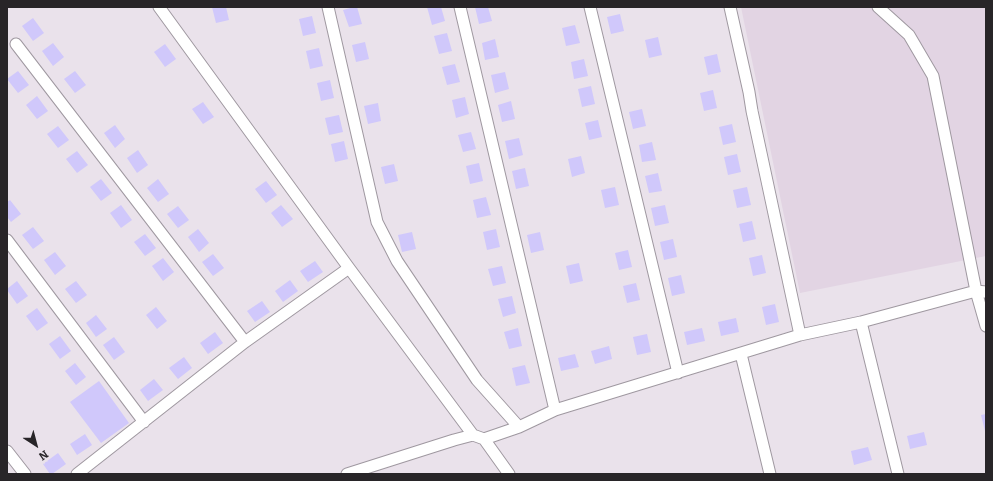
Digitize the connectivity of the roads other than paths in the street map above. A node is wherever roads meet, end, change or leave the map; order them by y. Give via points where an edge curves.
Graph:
1 (159, 7) edge
2 (328, 7) edge
3 (460, 7) edge
4 (590, 7) edge
5 (730, 7) edge
6 (878, 7) edge
7 (16, 44) dead end
8 (7, 240) edge
9 (349, 268) junction
10 (981, 291) edge
11 (861, 322) junction
12 (986, 326) edge
13 (800, 335) junction
14 (245, 342) junction
15 (740, 354) junction
16 (678, 373) junction
17 (555, 410) junction
18 (144, 422) junction
19 (519, 427) junction
20 (478, 437) junction
21 (7, 451) edge
22 (24, 474) edge
23 (77, 474) edge
24 (348, 474) edge
25 (509, 474) edge
26 (770, 474) edge
27 (898, 474) edge

1 - 9 street
2 - 19 street via 377,222 397,261 477,380
3 - 17 street
4 - 16 street
5 - 13 street
6 - 10 street via 909,35 934,76
7 - 14 street
8 - 18 street
9 - 14 street
9 - 20 street
10 - 11 street
10 - 12 street
11 - 13 street
11 - 27 street
13 - 15 street
14 - 18 street
15 - 16 street
15 - 26 street
16 - 17 street
17 - 19 street
18 - 23 street
19 - 20 street
20 - 24 street via 454,440
20 - 25 street
21 - 22 street

